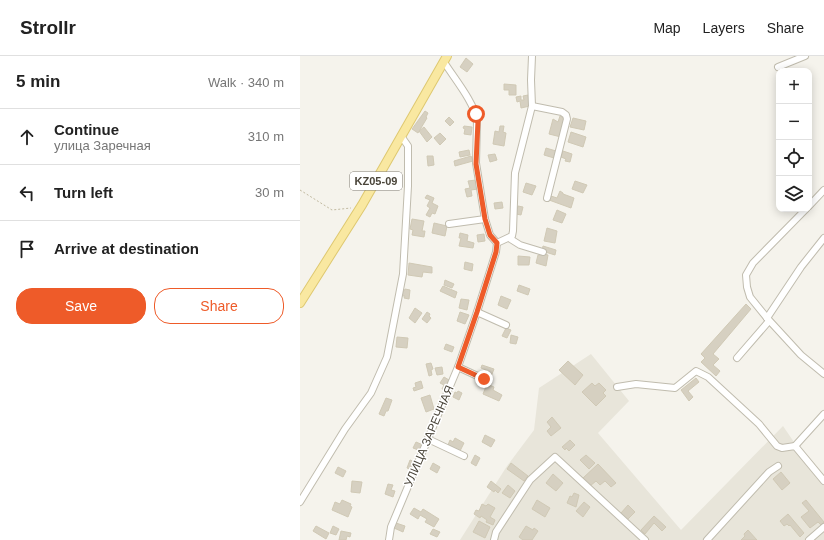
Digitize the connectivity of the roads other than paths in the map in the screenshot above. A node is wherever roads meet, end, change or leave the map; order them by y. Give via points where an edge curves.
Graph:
1 (532, 56) edge
2 (805, 56) edge
3 (446, 59) edge
4 (778, 67) dead end
5 (532, 106) junction
6 (401, 136) junction
7 (824, 190) edge
8 (547, 198) dead end
9 (812, 203) edge
10 (803, 212) edge
11 (485, 219) junction
12 (449, 224) dead end
13 (509, 238) junction
14 (824, 238) edge
15 (497, 243) junction
16 (543, 252) dead end
17 (300, 303) edge
18 (477, 312) junction
19 (768, 320) junction
20 (506, 325) dead end
21 (737, 358) dead end
22 (458, 367) junction
23 (824, 374) edge
24 (484, 379) dead end
25 (617, 387) dead end
26 (824, 414) edge
27 (428, 439) junction
28 (795, 446) junction
29 (464, 456) dead end
30 (778, 466) dead end
31 (824, 481) edge
32 (300, 502) edge
33 (824, 527) edge
34 (389, 540) edge
35 (494, 540) edge
36 (645, 540) edge
37 (707, 540) edge
38 (809, 540) edge

1 - 5 street
2 - 4 street
3 - 6 main road, KZ05-09
3 - 11 street via 478,121 476,164
5 - 8 street via 562,112 567,119
5 - 13 street via 515,173 513,231
6 - 17 main road, KZ05-09 via 362,205
6 - 32 street via 408,146 403,274 387,357 371,392
7 - 9 street
10 - 19 street via 753,263 746,275 750,297
11 - 12 street
11 - 15 street via 490,235
13 - 15 street
13 - 16 street via 520,245
14 - 19 street via 801,267
15 - 18 street, УЛИЦА ЗАРЕЧНАЯ
18 - 20 street
18 - 22 street, УЛИЦА ЗАРЕЧНАЯ
19 - 21 street
19 - 23 street
22 - 24 street
22 - 27 street, УЛИЦА ЗАРЕЧНАЯ
25 - 28 street via 636,384 675,388 696,371 708,377 759,424 777,446
26 - 28 street
27 - 29 street
27 - 34 street, УЛИЦА ЗАРЕЧНАЯ via 390,527
28 - 31 street
30 - 37 street via 769,472
33 - 38 street
35 - 36 street via 496,532 530,480 555,457

